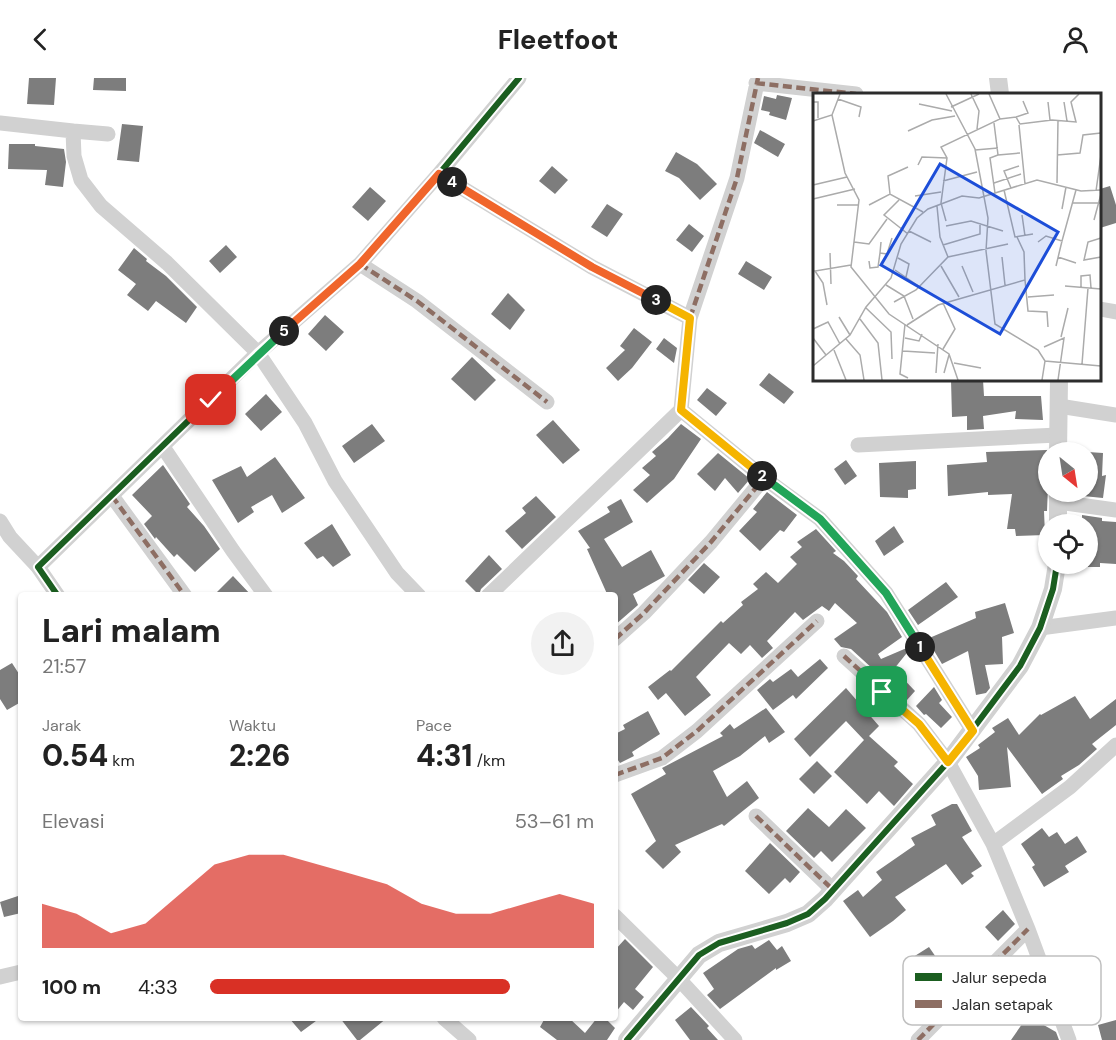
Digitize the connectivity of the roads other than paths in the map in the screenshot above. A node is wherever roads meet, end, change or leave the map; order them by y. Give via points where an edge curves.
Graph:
1 (519, 78) edge
2 (998, 78) edge
3 (757, 81) edge
4 (848, 93) edge
5 (1000, 93) edge
6 (0, 123) edge
7 (73, 131) junction
8 (108, 134) dead end
9 (439, 174) junction
10 (360, 264) junction
11 (1101, 309) edge
12 (1116, 312) edge
13 (690, 318) junction
14 (258, 353) junction
15 (1059, 381) edge
16 (547, 402) dead end
17 (1059, 406) junction
18 (681, 410) junction
19 (1116, 415) edge
20 (1058, 442) edge
21 (1038, 444) edge
22 (858, 446) dead end
23 (163, 447) junction
24 (764, 478) junction
25 (112, 496) junction
26 (1080, 502) edge
27 (1116, 510) edge
28 (0, 521) edge
29 (38, 567) junction
30 (1055, 574) edge
31 (55, 592) edge
32 (182, 592) edge
33 (263, 592) edge
34 (415, 592) edge
35 (492, 592) edge
36 (1116, 618) edge
37 (817, 621) dead end
38 (1040, 628) junction
39 (618, 636) edge
40 (844, 656) dead end
41 (973, 731) junction
42 (1116, 746) edge
43 (948, 762) junction
44 (618, 774) edge
45 (756, 816) dead end
46 (993, 844) junction
47 (833, 890) junction
48 (618, 919) edge
49 (1028, 929) junction
50 (1001, 956) edge
51 (1038, 956) edge
52 (18, 973) edge
53 (0, 976) edge
54 (678, 978) junction
55 (447, 1021) edge
56 (933, 1025) edge
57 (1064, 1025) edge
58 (469, 1040) edge
59 (627, 1040) edge
60 (735, 1040) edge
61 (918, 1040) edge
62 (1070, 1040) edge

1 - 9 street
2 - 5 street
3 - 4 street
3 - 13 street via 737,178
6 - 7 street
7 - 8 street
7 - 14 street via 74,156 81,180 101,206
9 - 10 street
9 - 13 street via 592,267
10 - 14 street
10 - 16 street via 417,301
11 - 12 street
13 - 18 street
14 - 23 street
14 - 34 street via 305,423 335,481 397,573
15 - 17 street
17 - 19 street
17 - 20 street
18 - 24 street
18 - 35 street
21 - 22 street
23 - 25 street
23 - 33 street
24 - 39 street via 711,542
24 - 41 street via 820,519 886,593
25 - 29 street
25 - 32 street
26 - 27 street
28 - 29 street
29 - 31 street
30 - 38 street
36 - 38 street
37 - 44 street via 662,758
38 - 41 street via 1020,666
40 - 43 street via 919,724
41 - 43 street
42 - 46 street via 1070,787
43 - 46 street
43 - 47 street
45 - 47 street
46 - 49 street
47 - 54 street via 808,914 719,943 699,955
48 - 54 street
49 - 50 street
49 - 51 street
52 - 53 street
54 - 59 street
54 - 60 street
55 - 58 street
56 - 61 street
57 - 62 street

